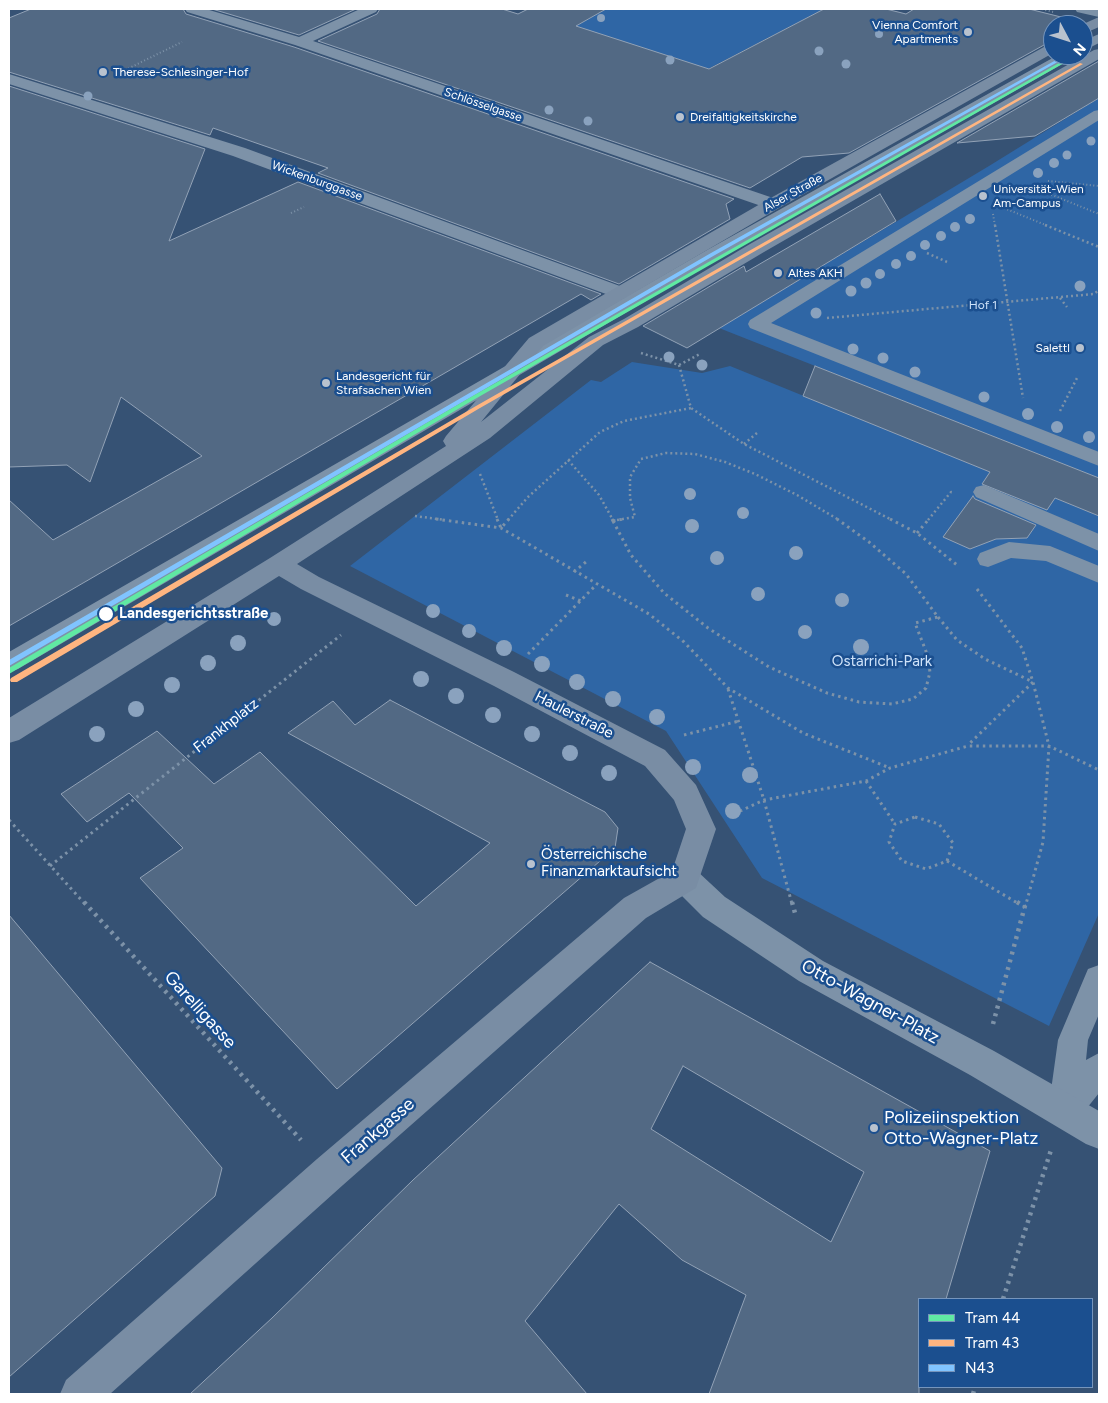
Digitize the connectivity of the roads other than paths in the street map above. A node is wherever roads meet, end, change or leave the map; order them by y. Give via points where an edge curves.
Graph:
1 (192, 9) edge
2 (371, 9) edge
3 (1082, 9) edge
4 (1099, 13) edge
5 (300, 42) junction
6 (1043, 53) edge
7 (1099, 53) edge
8 (1050, 65) edge
9 (9, 79) edge
10 (1099, 114) edge
11 (773, 204) junction
12 (620, 293) junction
13 (514, 370) junction
14 (441, 458) junction
15 (1099, 459) edge
16 (984, 492) road end
17 (1099, 543) edge
18 (988, 559) dead end
19 (278, 564) junction
20 (1099, 575) edge
21 (9, 663) edge
22 (9, 732) edge
23 (685, 879) junction
24 (1099, 980) edge
25 (1099, 1068) edge
26 (1064, 1112) junction
27 (1099, 1131) edge
28 (80, 1394) edge

1 - 5 street, Schlösselgasse
2 - 5 street
3 - 4 street
5 - 11 street, Schlösselgasse
6 - 11 street, Alser Straße
7 - 14 street via 596,341 482,433
8 - 13 lane
9 - 12 street, Wickenburggasse via 239,152
10 - 15 lane via 757,324
11 - 12 street, Alser Straße
12 - 13 street, Alser Straße via 536,342
13 - 14 street
13 - 21 lane
14 - 19 street
16 - 17 lane
18 - 20 lane via 1010,550 1050,554
19 - 22 street
19 - 23 street, Haulerstraße via 655,758 686,792 701,829
23 - 26 street, Otto-Wagner-Platz via 714,907 811,971
23 - 28 street, Frankgasse via 635,908
24 - 26 lane via 1074,1040
25 - 26 lane
26 - 27 street, Otto-Wagner-Platz

